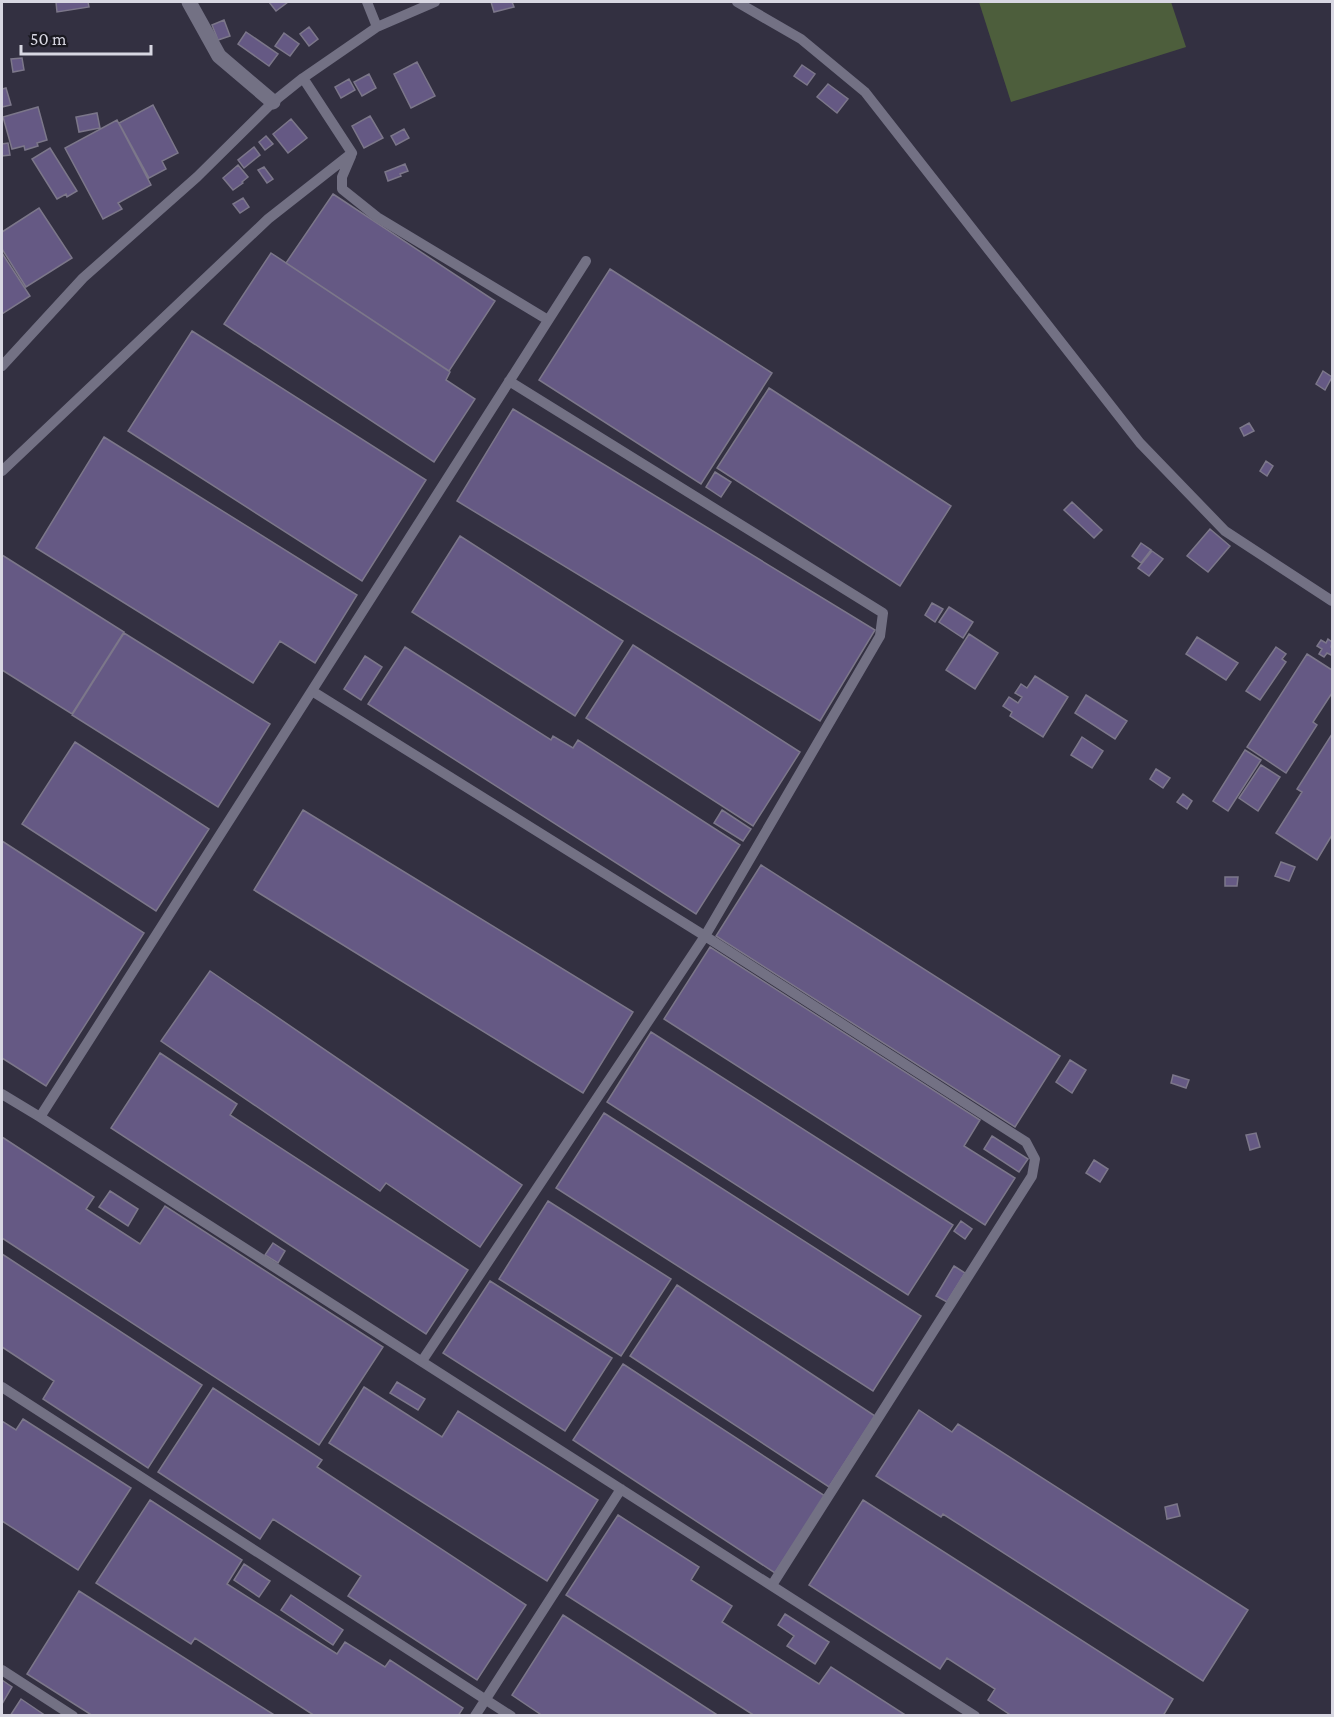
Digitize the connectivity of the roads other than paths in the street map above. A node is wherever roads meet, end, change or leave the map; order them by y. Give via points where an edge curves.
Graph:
1 (189, 2) edge
2 (367, 2) edge
3 (435, 2) edge
4 (737, 2) edge
5 (377, 27) junction
6 (303, 78) junction
7 (273, 102) junction
8 (352, 153) junction
9 (586, 261) dead end
10 (549, 320) junction
11 (2, 366) edge
12 (509, 381) junction
13 (2, 471) edge
14 (1332, 601) edge
15 (312, 691) junction
16 (705, 936) junction
17 (2, 1094) edge
18 (40, 1117) junction
19 (422, 1361) junction
20 (2, 1387) edge
21 (621, 1489) junction
22 (772, 1586) junction
23 (2, 1670) edge
24 (485, 1699) junction
25 (73, 1716) edge
26 (475, 1716) edge
27 (511, 1716) edge
28 (975, 1716) edge

1 - 7 street via 219,56
2 - 5 lane
3 - 5 lane
4 - 14 lane via 801,39 865,92 1140,443 1226,531
5 - 6 lane
6 - 7 lane
6 - 8 lane
7 - 11 lane via 197,177 83,278
8 - 10 lane via 342,177 342,189 377,217
8 - 13 lane via 268,219
9 - 10 lane
10 - 12 lane
12 - 15 lane
12 - 16 lane via 884,613 880,636
15 - 16 lane
15 - 18 lane
16 - 19 lane
16 - 22 lane via 1026,1142 1035,1160 1032,1176
17 - 18 lane
18 - 19 lane
19 - 21 lane
20 - 24 lane
21 - 22 lane
21 - 24 lane
22 - 28 lane
23 - 25 lane
24 - 26 lane
24 - 27 lane

